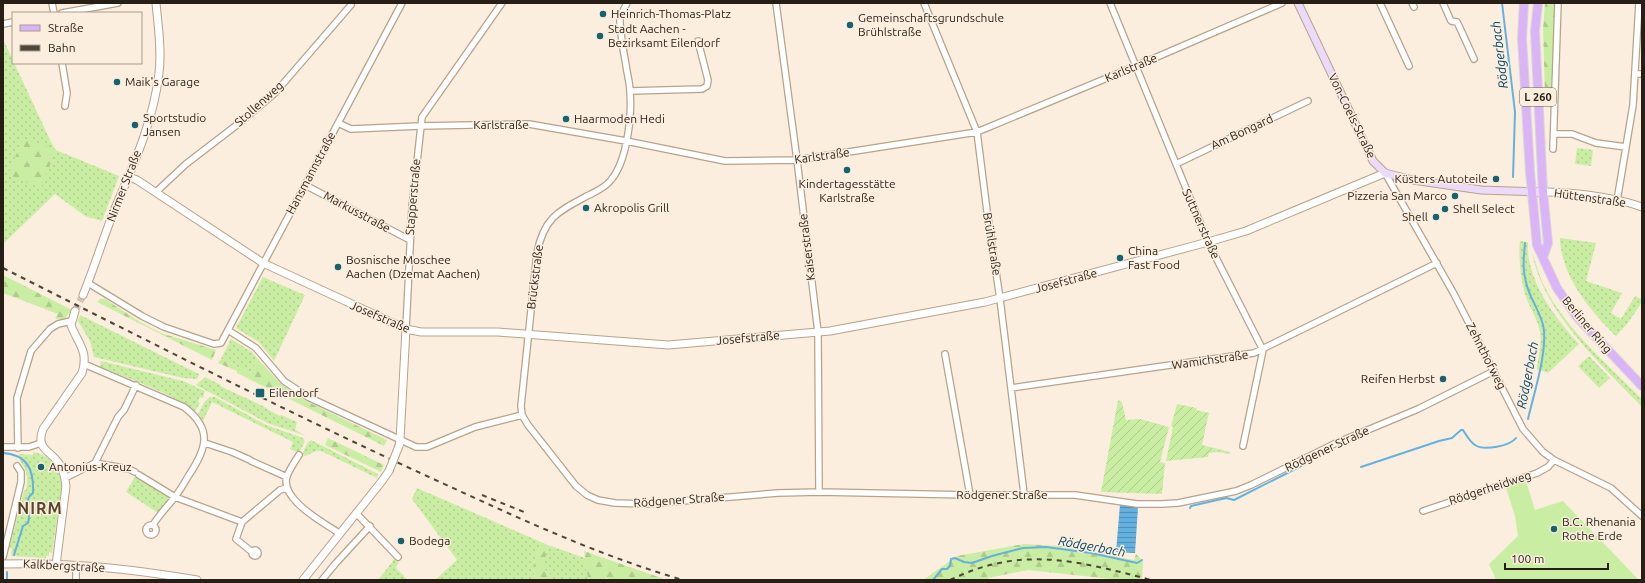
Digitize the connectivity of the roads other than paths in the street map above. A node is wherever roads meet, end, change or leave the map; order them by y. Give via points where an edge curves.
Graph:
1 (118, 3) edge
2 (156, 3) edge
3 (402, 3) edge
4 (502, 3) edge
5 (627, 3) edge
6 (776, 3) edge
7 (924, 3) edge
8 (1110, 3) edge
9 (1282, 3) edge
10 (1298, 3) edge
11 (1380, 3) edge
12 (1443, 3) edge
13 (1524, 3) edge
14 (1538, 3) edge
15 (1558, 3) edge
16 (1639, 3) edge
17 (350, 5) dead end
18 (68, 12) edge
19 (698, 41) dead end
20 (1474, 59) dead end
21 (62, 64) edge
22 (1136, 66) junction
23 (1409, 66) dead end
24 (1639, 74) edge
25 (630, 91) junction
26 (1308, 101) dead end
27 (65, 106) dead end
28 (338, 123) junction
29 (420, 126) junction
30 (977, 132) junction
31 (1554, 134) junction
32 (626, 141) junction
33 (1626, 147) junction
34 (1553, 149) dead end
35 (797, 160) junction
36 (1176, 164) junction
37 (1385, 173) junction
38 (129, 177) junction
39 (305, 185) junction
40 (156, 192) junction
41 (1537, 192) junction
42 (1617, 201) junction
43 (1642, 207) edge
44 (410, 240) junction
45 (1208, 242) junction
46 (1544, 257) junction
47 (263, 263) junction
48 (1437, 263) junction
49 (88, 283) junction
50 (84, 295) tunnel mouth
51 (1000, 299) junction
52 (75, 311) tunnel mouth
53 (71, 321) junction
54 (406, 329) junction
55 (228, 330) junction
56 (818, 332) junction
57 (528, 334) junction
58 (1263, 350) junction
59 (945, 354) dead end
60 (84, 364) junction
61 (1494, 371) junction
62 (136, 385) junction
63 (1642, 386) edge
64 (1011, 388) junction
65 (522, 415) junction
66 (41, 443) junction
67 (205, 443) junction
68 (400, 443) junction
69 (1242, 446) dead end
70 (3, 447) edge
71 (18, 448) junction
72 (299, 454) dead end
73 (1554, 460) junction
74 (95, 463) junction
75 (17, 466) dead end
76 (65, 478) junction
77 (286, 478) junction
78 (287, 488) junction
79 (818, 492) junction
80 (1024, 494) junction
81 (970, 495) junction
82 (175, 497) junction
83 (1423, 511) dead end
84 (356, 513) junction
85 (1642, 516) edge
86 (242, 522) junction
87 (153, 525) dead end
88 (370, 526) junction
89 (339, 533) junction
90 (252, 552) dead end
91 (3, 557) edge
92 (398, 557) dead end
93 (3, 564) edge
94 (56, 564) junction
95 (76, 566) junction
96 (76, 580) edge
97 (197, 580) edge
98 (303, 580) edge
99 (322, 580) edge

1 - 18 street
2 - 38 street, Nirmer Straße via 160,73 152,111
3 - 28 street, Hansmannstraße
4 - 29 street, Stapperstraße via 422,117
5 - 25 street, Brückstraße via 620,23
6 - 35 street, Kaiserstraße
7 - 30 street, Brühlstraße
8 - 22 street, Suttnerstraße
9 - 22 street, Karlstraße
10 - 37 main road, Von-Coels-Straße via 1373,161
11 - 23 street
12 - 20 street via 1451,21 1457,22
13 - 41 main road, L 260 via 1522,38
14 - 41 main road, L 260 via 1535,31
15 - 31 street
16 - 24 street
17 - 40 street, Stollenweg via 275,93 186,164
19 - 25 street via 708,80 707,86 702,89
21 - 27 street via 67,93
22 - 30 street, Karlstraße
22 - 36 street, Suttnerstraße
24 - 33 street
25 - 32 street, Brückstraße
26 - 36 street, Am Bongard
28 - 29 street, Karlstraße via 351,129
28 - 39 street, Hansmannstraße
29 - 32 street, Karlstraße via 529,124
29 - 44 street, Stapperstraße
30 - 35 street, Karlstraße
30 - 51 street, Brühlstraße
31 - 33 street via 1572,134 1596,143
31 - 34 street
32 - 35 street, Karlstraße via 725,161
32 - 57 street, Brückstraße via 622,158 611,181 603,188 561,210 545,227 537,253
33 - 42 street
35 - 56 street, Kaiserstraße
36 - 45 street, Suttnerstraße
37 - 41 main road via 1413,180 1481,190
37 - 45 street, Josefstraße via 1246,231
37 - 48 street, Zehnthofweg
38 - 40 street, Josefstraße
38 - 49 street, Nirmer Straße
39 - 44 street, Markusstraße
39 - 47 street, Hansmannstraße
40 - 47 street, Josefstraße
41 - 42 street, Hüttenstraße via 1562,192
41 - 46 main road, L 260 via 1548,243
41 - 46 main road, Berliner Ring / L 260 via 1537,245
42 - 43 street, Hüttenstraße
44 - 54 street, Stapperstraße
45 - 51 street, Josefstraße
45 - 58 street, Suttnerstraße
46 - 63 main road, Berliner Ring / L 260 via 1557,288 1577,317
47 - 54 street, Josefstraße
47 - 55 street, Hansmannstraße
48 - 58 street, Wamichstraße
48 - 61 street, Zehnthofweg
49 - 50 street, Nirmer Straße
49 - 55 street, Hansmannstraße via 164,327 214,344 221,344
51 - 56 street, Josefstraße via 935,313
51 - 64 street, Brühlstraße
52 - 53 street
53 - 60 street via 83,351
53 - 71 street via 50,329 31,351 17,398
54 - 57 street, Josefstraße via 421,332
54 - 68 street, Stapperstraße
55 - 68 street via 256,348 284,381 308,397
56 - 57 street, Josefstraße via 668,345
56 - 79 street, Kaiserstraße
57 - 65 street, Brückstraße
58 - 64 street, Wamichstraße
58 - 69 street
59 - 81 street
60 - 62 street
60 - 66 street via 82,373 43,429
61 - 73 street, Zehnthofweg via 1523,429 1543,452
61 - 80 street, Rödgener Straße via 1418,409 1334,444 1236,491 1161,504 1137,504 1075,495
62 - 67 street via 184,407 195,415 204,432
62 - 74 street
64 - 80 street, Brühlstraße
65 - 68 street via 475,427 427,448
65 - 79 street, Rödgener Straße via 576,486 598,500 646,504
66 - 71 street via 29,448
66 - 76 street via 60,465
67 - 77 street via 232,452
67 - 82 street via 200,458
68 - 84 street, Stapperstraße, bridge via 389,471
70 - 71 street
72 - 77 street
73 - 83 street, Rödgerheidweg via 1537,473
73 - 85 street, Zehnthofweg via 1611,488
74 - 76 street
74 - 82 street via 129,469
75 - 91 street via 21,472 21,482
76 - 94 street
77 - 78 street
78 - 86 street via 280,490
78 - 89 street via 297,503 312,516
79 - 81 street, Rödgener Straße
80 - 81 street, Rödgener Straße
82 - 86 street
82 - 87 street
84 - 88 street
84 - 89 street, Stapperstraße
86 - 90 street via 236,539
88 - 92 street
88 - 99 street
89 - 98 street, Stapperstraße
93 - 94 street, Kalkbergstraße
94 - 95 street, Kalkbergstraße
95 - 96 street
95 - 97 street, Kalkbergstraße

